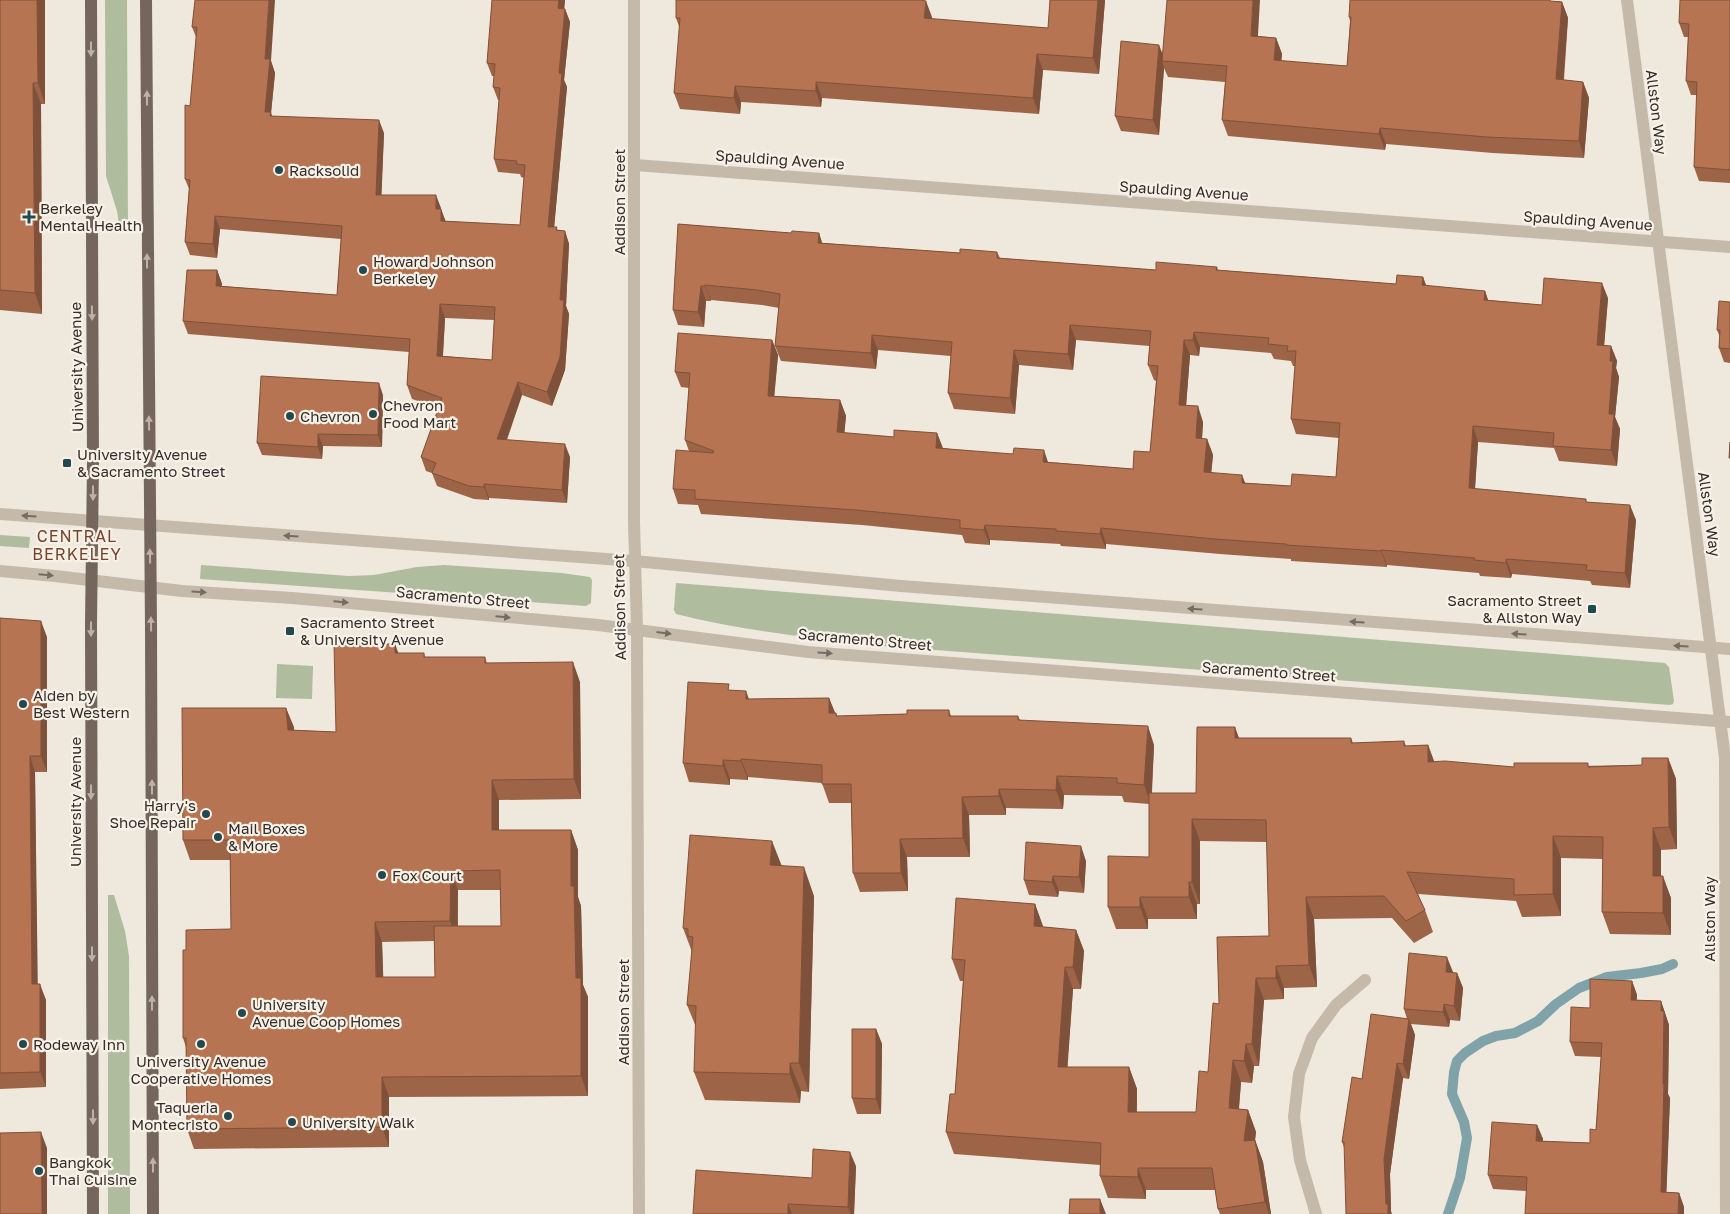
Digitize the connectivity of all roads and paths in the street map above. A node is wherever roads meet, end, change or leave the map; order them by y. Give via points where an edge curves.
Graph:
1 (91, 0) edge
2 (146, 0) edge
3 (634, 0) edge
4 (1626, 0) edge
5 (635, 165) junction
6 (1657, 242) junction
7 (1730, 247) edge
8 (0, 514) edge
9 (93, 521) junction
10 (150, 524) junction
11 (634, 561) junction
12 (0, 571) edge
13 (91, 580) junction
14 (150, 587) junction
15 (637, 629) junction
16 (1712, 648) junction
17 (1730, 649) edge
18 (1725, 722) edge
19 (1365, 980) dead end
20 (93, 1214) edge
21 (153, 1214) edge
22 (639, 1214) edge
23 (1316, 1214) edge
24 (1726, 1214) edge

1 -> 9 main road, University Avenue
10 -> 2 main road
3 - 5 street, Addison Street
4 - 6 street, Allston Way
5 - 6 street, Spaulding Avenue
5 - 11 street, Addison Street
6 - 7 street, Spaulding Avenue
6 - 16 street, Allston Way
9 -> 8 street
9 - 10 street
9 - 13 main road, University Avenue
11 -> 10 street
14 -> 10 main road
11 - 15 street, Addison Street
16 -> 11 street via 901,586
12 -> 13 street, Sacramento Street
13 - 14 street, Sacramento Street
13 -> 20 main road, University Avenue
14 -> 15 street, Sacramento Street
21 -> 14 main road
15 -> 18 street, Sacramento Street via 818,652
15 - 22 street, Addison Street
16 - 17 street
16 - 18 street, Allston Way
18 - 24 street, Allston Way
19 - 23 street via 1336,1005 1312,1038 1299,1074 1294,1116 1300,1160

